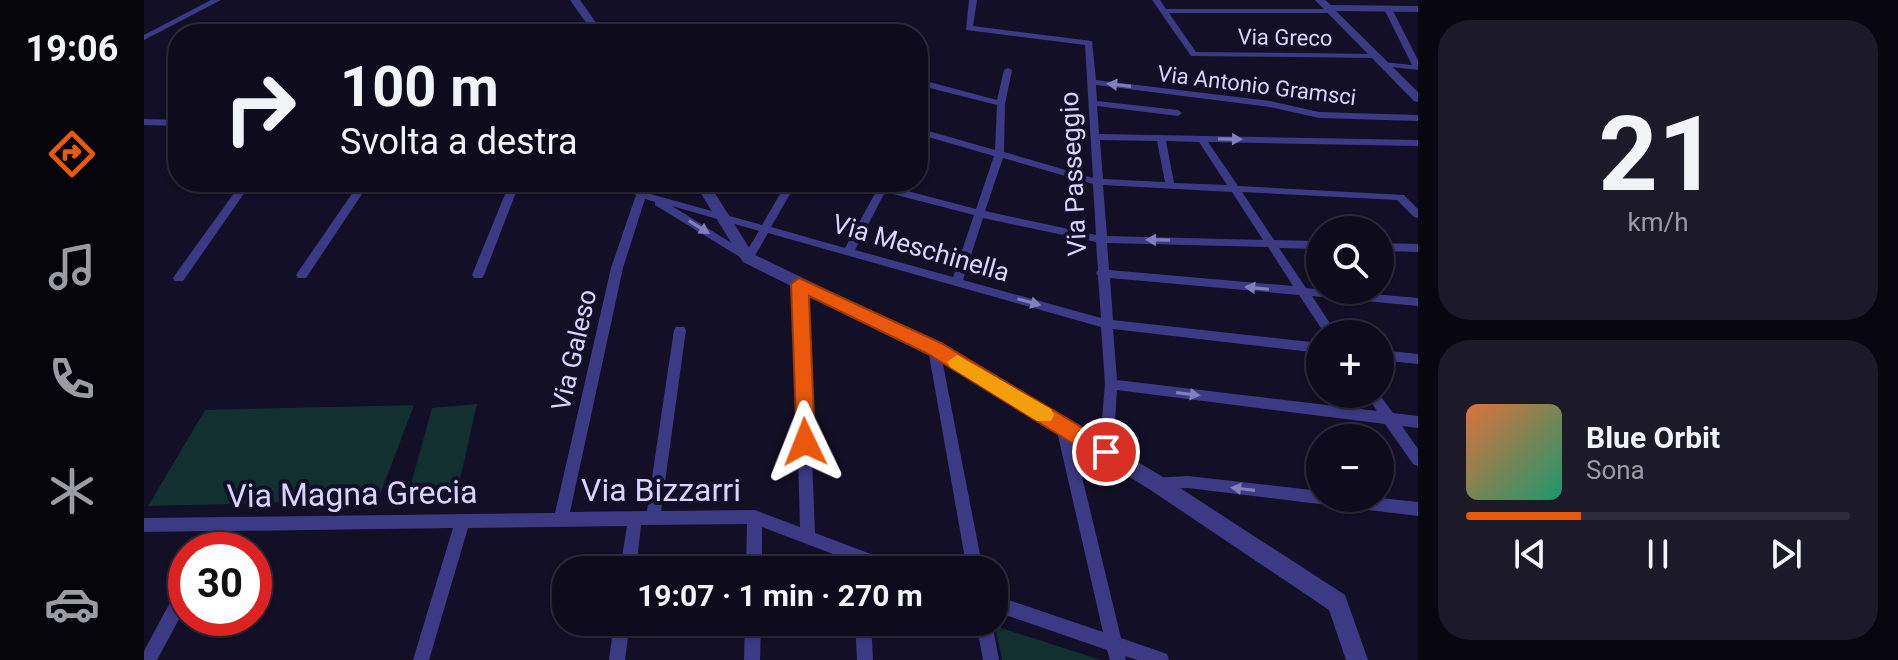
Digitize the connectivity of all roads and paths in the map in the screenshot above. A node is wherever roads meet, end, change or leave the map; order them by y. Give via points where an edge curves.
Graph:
1 (217, 0) edge
2 (575, 0) edge
3 (973, 0) edge
4 (1156, 0) edge
5 (1327, 6) edge
6 (1388, 9) junction
7 (1418, 9) edge
8 (1163, 11) junction
9 (171, 24) edge
10 (592, 24) edge
11 (168, 26) edge
12 (144, 38) edge
13 (1379, 60) junction
14 (1418, 68) edge
15 (1008, 70) dead end
16 (1092, 82) junction
17 (928, 85) edge
18 (1418, 99) edge
19 (1094, 103) junction
20 (1001, 104) junction
21 (1178, 113) dead end
22 (1418, 118) edge
23 (145, 123) edge
24 (168, 123) edge
25 (928, 134) edge
26 (1096, 137) junction
27 (1161, 138) junction
28 (1201, 138) junction
29 (1418, 143) edge
30 (999, 155) junction
31 (1097, 182) junction
32 (1170, 185) junction
33 (1235, 189) junction
34 (240, 192) edge
35 (358, 192) edge
36 (511, 192) edge
37 (637, 192) edge
38 (708, 192) edge
39 (786, 192) edge
40 (880, 192) edge
41 (908, 192) edge
42 (646, 195) junction
43 (978, 213) junction
44 (723, 215) junction
45 (1418, 215) edge
46 (766, 227) junction
47 (1100, 239) junction
48 (1272, 243) junction
49 (1306, 244) edge
50 (1394, 247) edge
51 (1418, 248) edge
52 (849, 251) junction
53 (748, 258) junction
54 (1102, 273) junction
55 (302, 275) dead end
56 (478, 275) dead end
57 (179, 278) dead end
58 (957, 281) junction
59 (799, 284) junction
60 (1306, 293) joint
61 (1394, 300) edge
62 (1418, 302) edge
63 (1107, 324) junction
64 (680, 330) dead end
65 (1306, 346) edge
66 (934, 349) junction
67 (1394, 356) edge
68 (1418, 359) edge
69 (1111, 384) junction
70 (1382, 408) edge
71 (1389, 419) junction
72 (1418, 422) edge
73 (1063, 427) junction
74 (1106, 452) junction
75 (1418, 460) edge
76 (1156, 483) junction
77 (1306, 496) edge
78 (1394, 506) edge
79 (1418, 509) edge
80 (755, 517) junction
81 (635, 518) junction
82 (653, 518) junction
83 (561, 519) junction
84 (463, 520) junction
85 (222, 524) junction
86 (144, 525) edge
87 (218, 532) edge
88 (808, 538) junction
89 (630, 556) edge
90 (754, 556) edge
91 (843, 556) edge
92 (972, 556) edge
93 (1008, 609) edge
94 (168, 623) edge
95 (620, 636) edge
96 (753, 636) edge
97 (864, 636) edge
98 (987, 636) edge
99 (1116, 652) edge
100 (148, 660) edge
101 (421, 660) edge
102 (617, 660) edge
103 (752, 660) edge
104 (865, 660) edge
105 (991, 660) edge
106 (1161, 660) edge
107 (1357, 660) edge

1 - 9 street
2 - 10 street
3 - 16 street, Via Passeggio via 969,28 1089,43
4 - 8 street
5 - 6 street
5 - 8 street
5 - 13 street
6 - 7 street
6 - 14 street
8 - 13 street, Via Greco via 1194,54
11 - 12 street
13 - 14 street, Via Greco
13 - 18 street
15 - 20 street
16 - 19 street, Via Passeggio
22 -> 16 street, Via Antonio Gramsci via 1319,115
17 - 20 street
19 - 21 street
19 - 26 street, Via Passeggio
20 - 30 street
23 - 24 street
25 - 30 street
26 - 27 street
26 - 31 street, Via Passeggio
27 - 28 street
27 - 32 street
28 -> 29 street
28 - 33 street
30 - 31 street
30 - 43 street
31 - 32 street
31 - 47 street, Via Passeggio
32 - 33 street
33 - 45 street via 1400,197
33 - 48 street
34 - 57 street
35 - 55 street
36 - 56 street
37 - 42 street
38 - 44 street
39 - 46 street
40 - 52 street
41 - 43 street
42 - 44 street, Via Meschinella
42 -> 53 street
42 - 83 street, Via Galeso via 617,268
43 - 47 street
43 - 58 street
44 - 46 street, Via Meschinella
44 - 53 street
46 - 52 street, Via Meschinella
46 - 53 street
48 -> 47 street
47 - 54 street, Via Passeggio
48 - 49 street
48 - 60 street
50 - 51 street
52 - 58 street, Via Meschinella
53 - 59 street
60 -> 54 street
54 - 63 street, Via Passeggio
58 -> 63 street, Via Meschinella
59 - 66 street
59 - 88 street
61 - 62 street
63 - 65 street, Via Meschinella
63 - 69 street, Via Passeggio
64 - 82 street
66 - 73 street
66 - 92 street
67 - 68 street
69 -> 71 street
69 - 74 street, Via Passeggio
70 - 71 street
71 - 72 street
71 - 75 street
73 - 74 street
73 - 99 street
74 - 76 street
77 -> 76 street
76 - 107 street via 1337,603
78 - 79 street
80 - 82 street, Via Bizzarri
80 - 88 street, Via Bizzarri
80 - 90 street
81 - 82 street, Via Bizzarri
81 - 83 street, Via Bizzarri
81 - 89 street
83 - 84 street, Via Magna Grecia
84 - 85 street, Via Magna Grecia
84 - 101 street
85 - 86 street, Via Magna Grecia
85 - 87 street
88 - 91 street, Via Bizzarri
93 - 99 street
94 - 100 street
95 - 102 street
96 - 103 street
97 - 104 street
98 - 105 street
99 - 106 street

